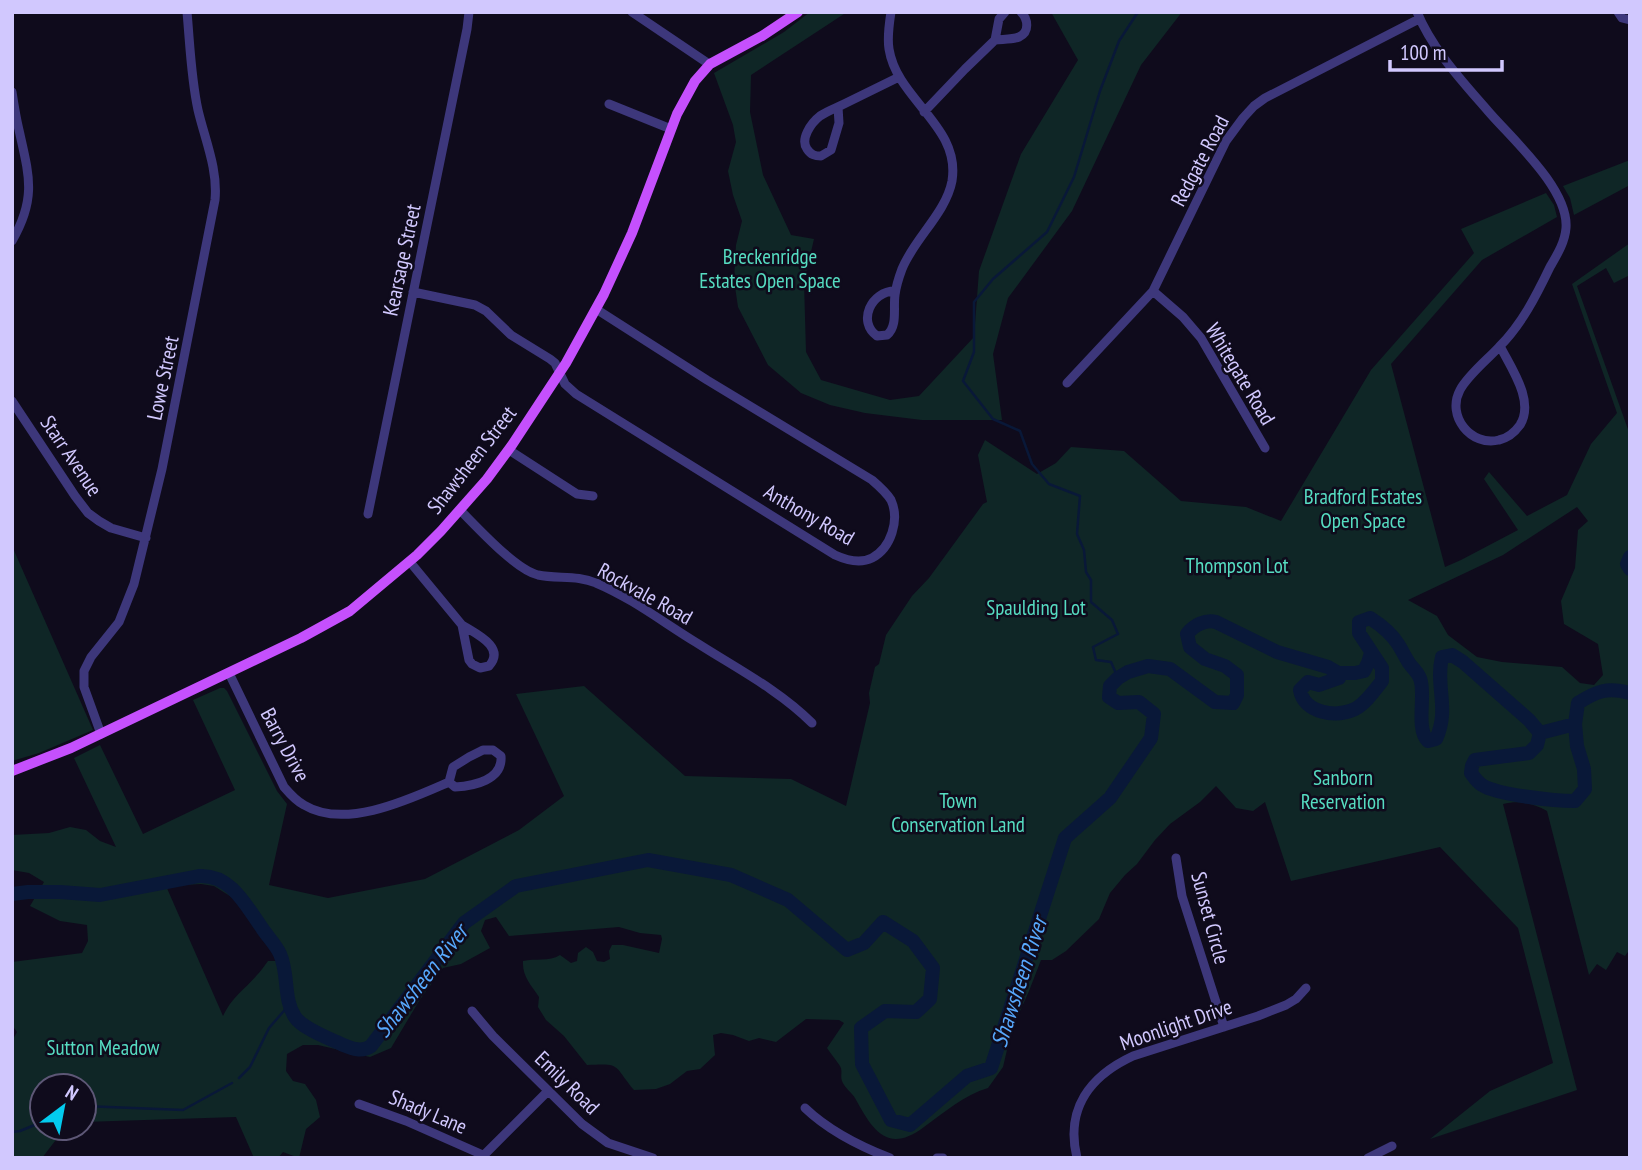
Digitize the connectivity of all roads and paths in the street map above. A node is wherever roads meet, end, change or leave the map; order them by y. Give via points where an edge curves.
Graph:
1 (187, 12) edge
2 (469, 12) edge
3 (632, 12) edge
4 (798, 12) edge
5 (891, 12) edge
6 (1005, 12) edge
7 (1021, 12) edge
8 (1618, 12) edge
9 (1418, 15) edge
10 (1630, 20) edge
11 (995, 40) junction
12 (709, 64) junction
13 (899, 77) junction
14 (12, 92) edge
15 (609, 104) dead end
16 (838, 107) junction
17 (924, 112) junction
18 (671, 129) junction
19 (12, 241) edge
20 (895, 291) junction
21 (1153, 291) junction
22 (414, 292) junction
23 (596, 309) junction
24 (1500, 346) junction
25 (559, 375) junction
26 (1067, 383) dead end
27 (12, 401) edge
28 (1265, 448) dead end
29 (509, 450) junction
30 (593, 496) dead end
31 (460, 510) junction
32 (368, 514) dead end
33 (146, 538) junction
34 (410, 562) junction
35 (462, 625) junction
36 (229, 673) junction
37 (811, 723) dead end
38 (101, 734) junction
39 (12, 771) edge
40 (449, 782) junction
41 (1176, 858) dead end
42 (1306, 988) dead end
43 (472, 1012) dead end
44 (1224, 1027) junction
45 (548, 1091) junction
46 (359, 1104) dead end
47 (805, 1108) dead end
48 (1392, 1146) dead end
49 (482, 1157) edge
50 (653, 1158) edge
51 (891, 1158) edge
52 (937, 1158) edge
53 (943, 1158) edge
54 (1077, 1158) edge
55 (1368, 1158) edge

1 - 33 street, Lowe Street via 198,108 216,193
2 - 22 street, Kearsage Street
3 - 12 street
4 - 12 main road, Shawsheen Street
5 - 13 street via 888,43
6 - 11 street
7 - 11 street via 1027,21 1024,33
8 - 10 street
9 - 21 street, Redgate Road via 1254,106 1226,141
9 - 24 street via 1439,51 1553,187 1566,219 1563,240 1534,300
11 - 17 street
12 - 18 main road, Shawsheen Street via 695,81
13 - 16 street
13 - 17 street
14 - 19 street via 30,185 24,218
15 - 18 street
16 - 16 street via 809,128 804,143 813,155 824,155 832,147
17 - 20 street via 947,142 952,179 945,200 907,259
18 - 23 main road, Shawsheen Street via 643,206
20 - 20 street via 892,330 877,336 869,326 872,303 880,294
21 - 26 street, Redgate Road
21 - 28 street, Whitegate Road via 1201,338
22 - 25 street, Anthony Road via 486,311 512,335 555,363
22 - 32 street, Kearsage Street
23 - 25 main road, Shawsheen Street
23 - 25 street, Anthony Road via 872,480 891,501 892,534 871,558 842,559 576,394
24 - 24 street via 1464,384 1457,399 1462,426 1485,441 1511,434 1525,411 1523,394
25 - 29 main road, Shawsheen Street
27 - 33 street, Starr Avenue via 88,513 111,528
29 - 30 street via 577,494
29 - 31 main road, Shawsheen Street
31 - 34 main road, Shawsheen Street
31 - 37 street, Rockvale Road via 522,567 536,574 594,582 620,595 762,683
33 - 38 street, Lowe Street via 122,615 84,671 84,687
34 - 35 street
34 - 36 main road, Shawsheen Street via 350,611
35 - 35 street via 469,660 476,667 489,666 494,649
36 - 38 main road, Shawsheen Street
36 - 40 street, Barry Drive via 284,787 305,806 327,814 370,811
38 - 39 main road, Shawsheen Street
40 - 40 street, Barry Drive via 467,787 484,781 496,775 501,757 493,750 469,757 453,767
41 - 44 street, Sunset Circle via 1182,896
42 - 44 street, Moonlight Drive via 1286,1005
43 - 45 street, Emily Road
44 - 54 street, Moonlight Drive via 1133,1056 1097,1079 1076,1115 1073,1137
45 - 49 street
45 - 50 street, Emily Road via 608,1143
46 - 49 street, Shady Lane
47 - 51 street via 843,1136
48 - 55 street
52 - 53 street

